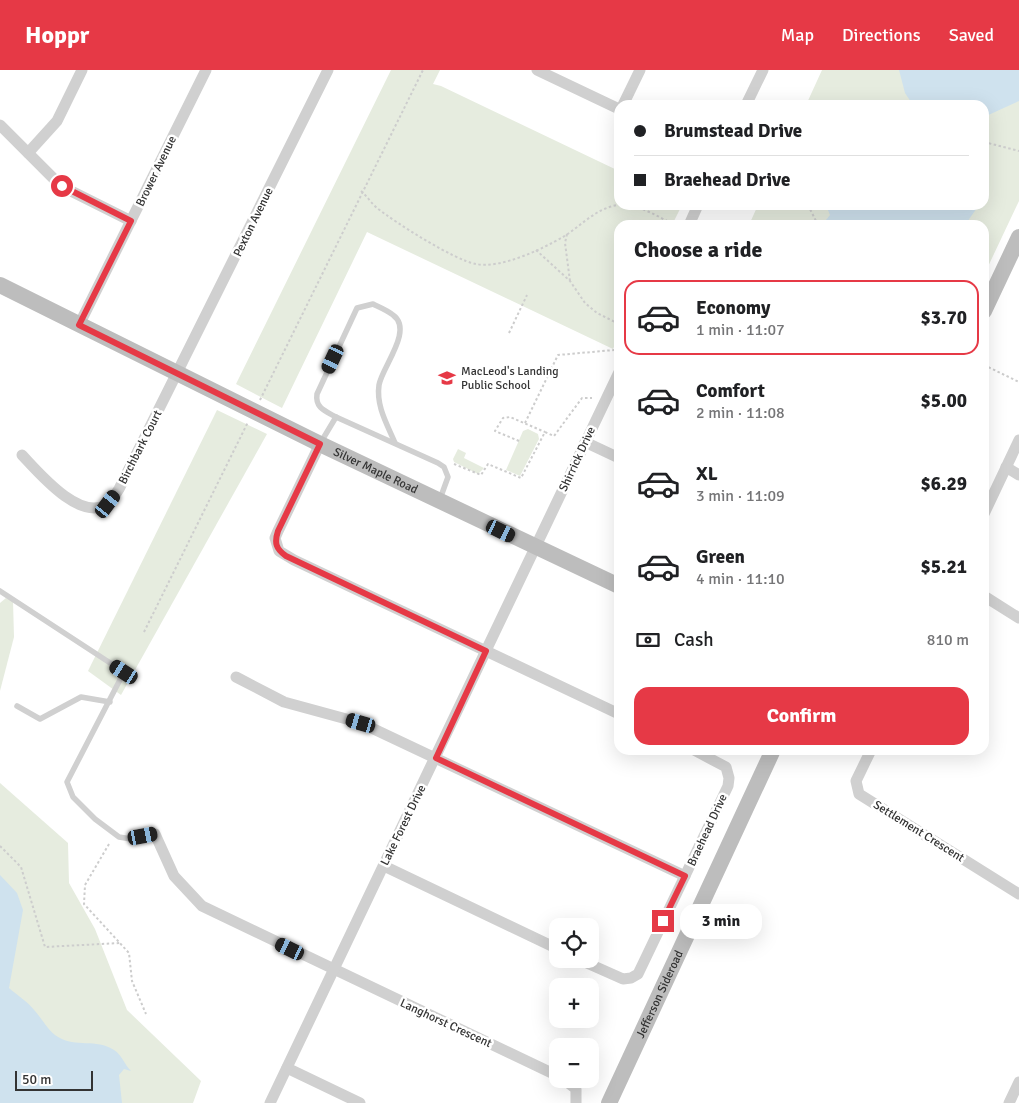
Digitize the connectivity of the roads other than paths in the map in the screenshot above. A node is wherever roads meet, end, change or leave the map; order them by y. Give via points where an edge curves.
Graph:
1 (82, 70) edge
2 (206, 70) edge
3 (328, 70) edge
4 (537, 70) edge
5 (640, 70) edge
6 (763, 70) edge
7 (625, 100) edge
8 (748, 100) edge
9 (614, 107) edge
10 (0, 125) edge
11 (28, 153) junction
12 (131, 221) junction
13 (1019, 237) edge
14 (0, 285) edge
15 (989, 301) edge
16 (79, 325) junction
17 (178, 374) junction
18 (614, 382) edge
19 (336, 417) junction
20 (1019, 440) edge
21 (585, 442) junction
22 (396, 443) junction
23 (320, 444) junction
24 (22, 455) dead end
25 (614, 456) edge
26 (1006, 467) junction
27 (1019, 475) edge
28 (439, 501) junction
29 (989, 503) edge
30 (536, 547) junction
31 (614, 584) edge
32 (0, 592) edge
33 (989, 599) edge
34 (1019, 618) edge
35 (486, 651) junction
36 (236, 677) dead end
37 (110, 702) junction
38 (17, 706) dead end
39 (614, 712) edge
40 (704, 755) edge
41 (771, 755) edge
42 (868, 755) edge
43 (436, 758) junction
44 (155, 834) joint
45 (384, 866) junction
46 (685, 876) junction
47 (1019, 894) edge
48 (549, 945) edge
49 (597, 968) edge
50 (334, 970) junction
51 (287, 1068) junction
52 (549, 1072) edge
53 (1019, 1082) edge
54 (575, 1088) edge
55 (270, 1103) edge
56 (360, 1103) edge
57 (576, 1103) edge
58 (608, 1103) edge
59 (1009, 1103) edge

1 - 11 street via 57,121
2 - 12 street, Brower Avenue
3 - 17 street, Pexton Avenue
4 - 9 street
5 - 7 street
6 - 8 street
10 - 11 street
11 - 12 street via 62,186
12 - 16 street, Brower Avenue
13 - 15 street
14 - 16 street, Silver Maple Road
16 - 17 street, Silver Maple Road
17 - 23 street, Silver Maple Road
17 - 24 street, Birchbark Court via 119,489 108,504 94,509 77,505 44,479
18 - 21 street, Shirrick Drive
19 - 22 lane
19 - 22 lane via 320,408 317,394 357,308 373,304 395,316 400,326 401,335 379,384 379,407
19 - 23 lane
20 - 26 street
21 - 25 street
21 - 30 street, Shirrick Drive
22 - 28 lane via 444,467 448,477
23 - 28 street, Silver Maple Road
23 - 35 street via 275,538 279,551
26 - 27 street
26 - 29 street
28 - 30 street, Silver Maple Road
30 - 31 street, Silver Maple Road
30 - 35 street, Lake Forest Drive
32 - 37 lane via 124,672
33 - 34 street
35 - 39 street
35 - 43 street, Lake Forest Drive
36 - 43 street via 284,702 361,723
37 - 38 lane via 81,697 40,719
37 - 44 lane via 67,782 73,797 119,837
40 - 46 street, Braehead Drive via 721,763 729,778
41 - 58 street, Jefferson Sideroad
42 - 47 street, Settlement Crescent via 856,780 859,794
43 - 45 street, Lake Forest Drive
43 - 46 street
44 - 50 street, Langhorst Crescent via 174,876 202,906
45 - 48 street
45 - 50 street, Lake Forest Drive
46 - 49 street, Braehead Drive via 638,974 623,980
50 - 51 street, Lake Forest Drive
50 - 52 street, Langhorst Crescent
51 - 55 street, Lake Forest Drive
51 - 56 street
53 - 59 street
54 - 57 street

